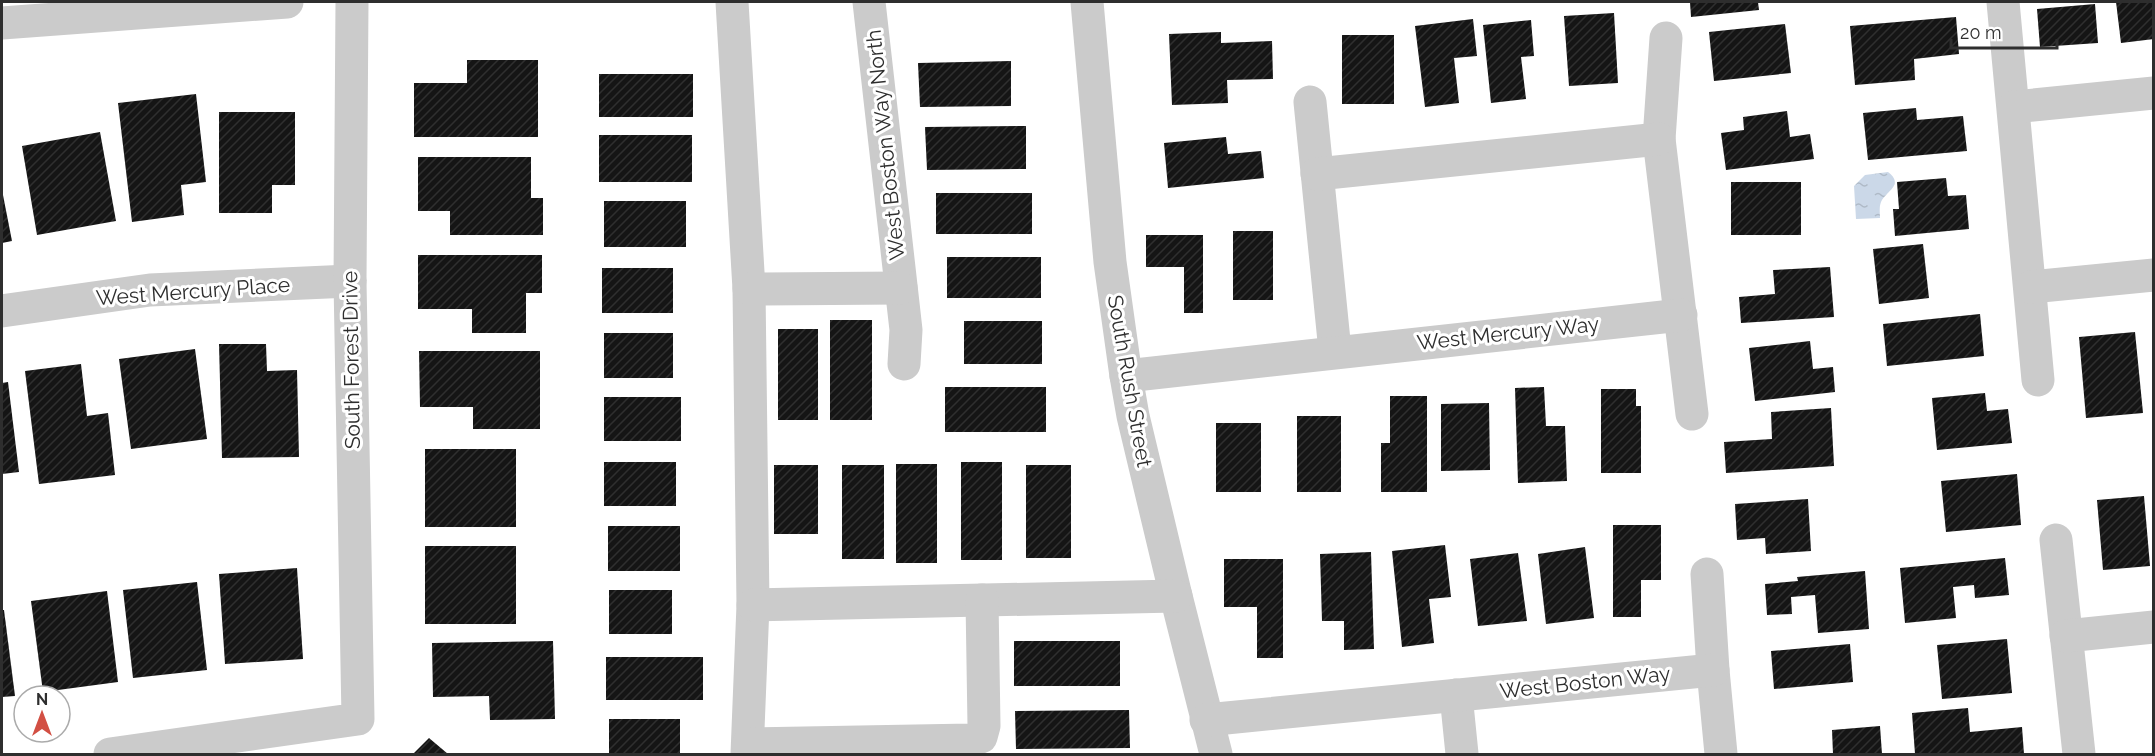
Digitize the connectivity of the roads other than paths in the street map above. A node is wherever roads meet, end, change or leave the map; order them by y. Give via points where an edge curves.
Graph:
1 (287, 2) edge
2 (352, 2) edge
3 (732, 2) edge
4 (869, 2) edge
5 (1087, 2) edge
6 (2003, 2) edge
7 (2, 23) edge
8 (1666, 38) dead end
9 (2154, 93) edge
10 (1310, 102) dead end
11 (2014, 107) junction
12 (1659, 139) junction
13 (1317, 174) junction
14 (2154, 275) edge
15 (350, 281) junction
16 (2031, 287) junction
17 (902, 288) junction
18 (748, 289) junction
19 (2, 311) edge
20 (1681, 315) junction
21 (1335, 351) junction
22 (904, 364) dead end
23 (1126, 376) junction
24 (2038, 380) dead end
25 (1692, 414) dead end
26 (2056, 540) dead end
27 (1707, 574) dead end
28 (1176, 596) junction
29 (982, 600) junction
30 (753, 606) junction
31 (2154, 627) edge
32 (2066, 636) junction
33 (1713, 670) junction
34 (1456, 695) junction
35 (1206, 720) junction
36 (747, 749) edge
37 (110, 754) edge
38 (1216, 754) edge
39 (1462, 754) edge
40 (1721, 754) edge
41 (2079, 754) edge

1 - 7 street
2 - 15 street, South Forest Drive
3 - 18 street
4 - 17 street, West Boston Way North
5 - 23 street, South Rush Street via 1110,262
6 - 11 street
8 - 12 street
9 - 11 street
10 - 13 street
11 - 16 street
12 - 13 street
12 - 20 street
13 - 21 street
14 - 16 street
15 - 19 street, West Mercury Place via 150,290
15 - 37 street, South Forest Drive via 357,719
16 - 24 street
17 - 18 street, West Boston Way North
17 - 22 street, West Boston Way North
18 - 30 street
20 - 21 street, West Mercury Way
20 - 25 street
21 - 23 street, West Mercury Way
23 - 28 street, South Rush Street
26 - 32 street
27 - 33 street
28 - 29 street
28 - 35 street, South Rush Street
29 - 30 street
29 - 36 street via 981,737
30 - 36 street
31 - 32 street
32 - 41 street
33 - 34 street, West Boston Way
33 - 40 street
34 - 35 street, West Boston Way
34 - 39 street
35 - 38 street, South Rush Street

